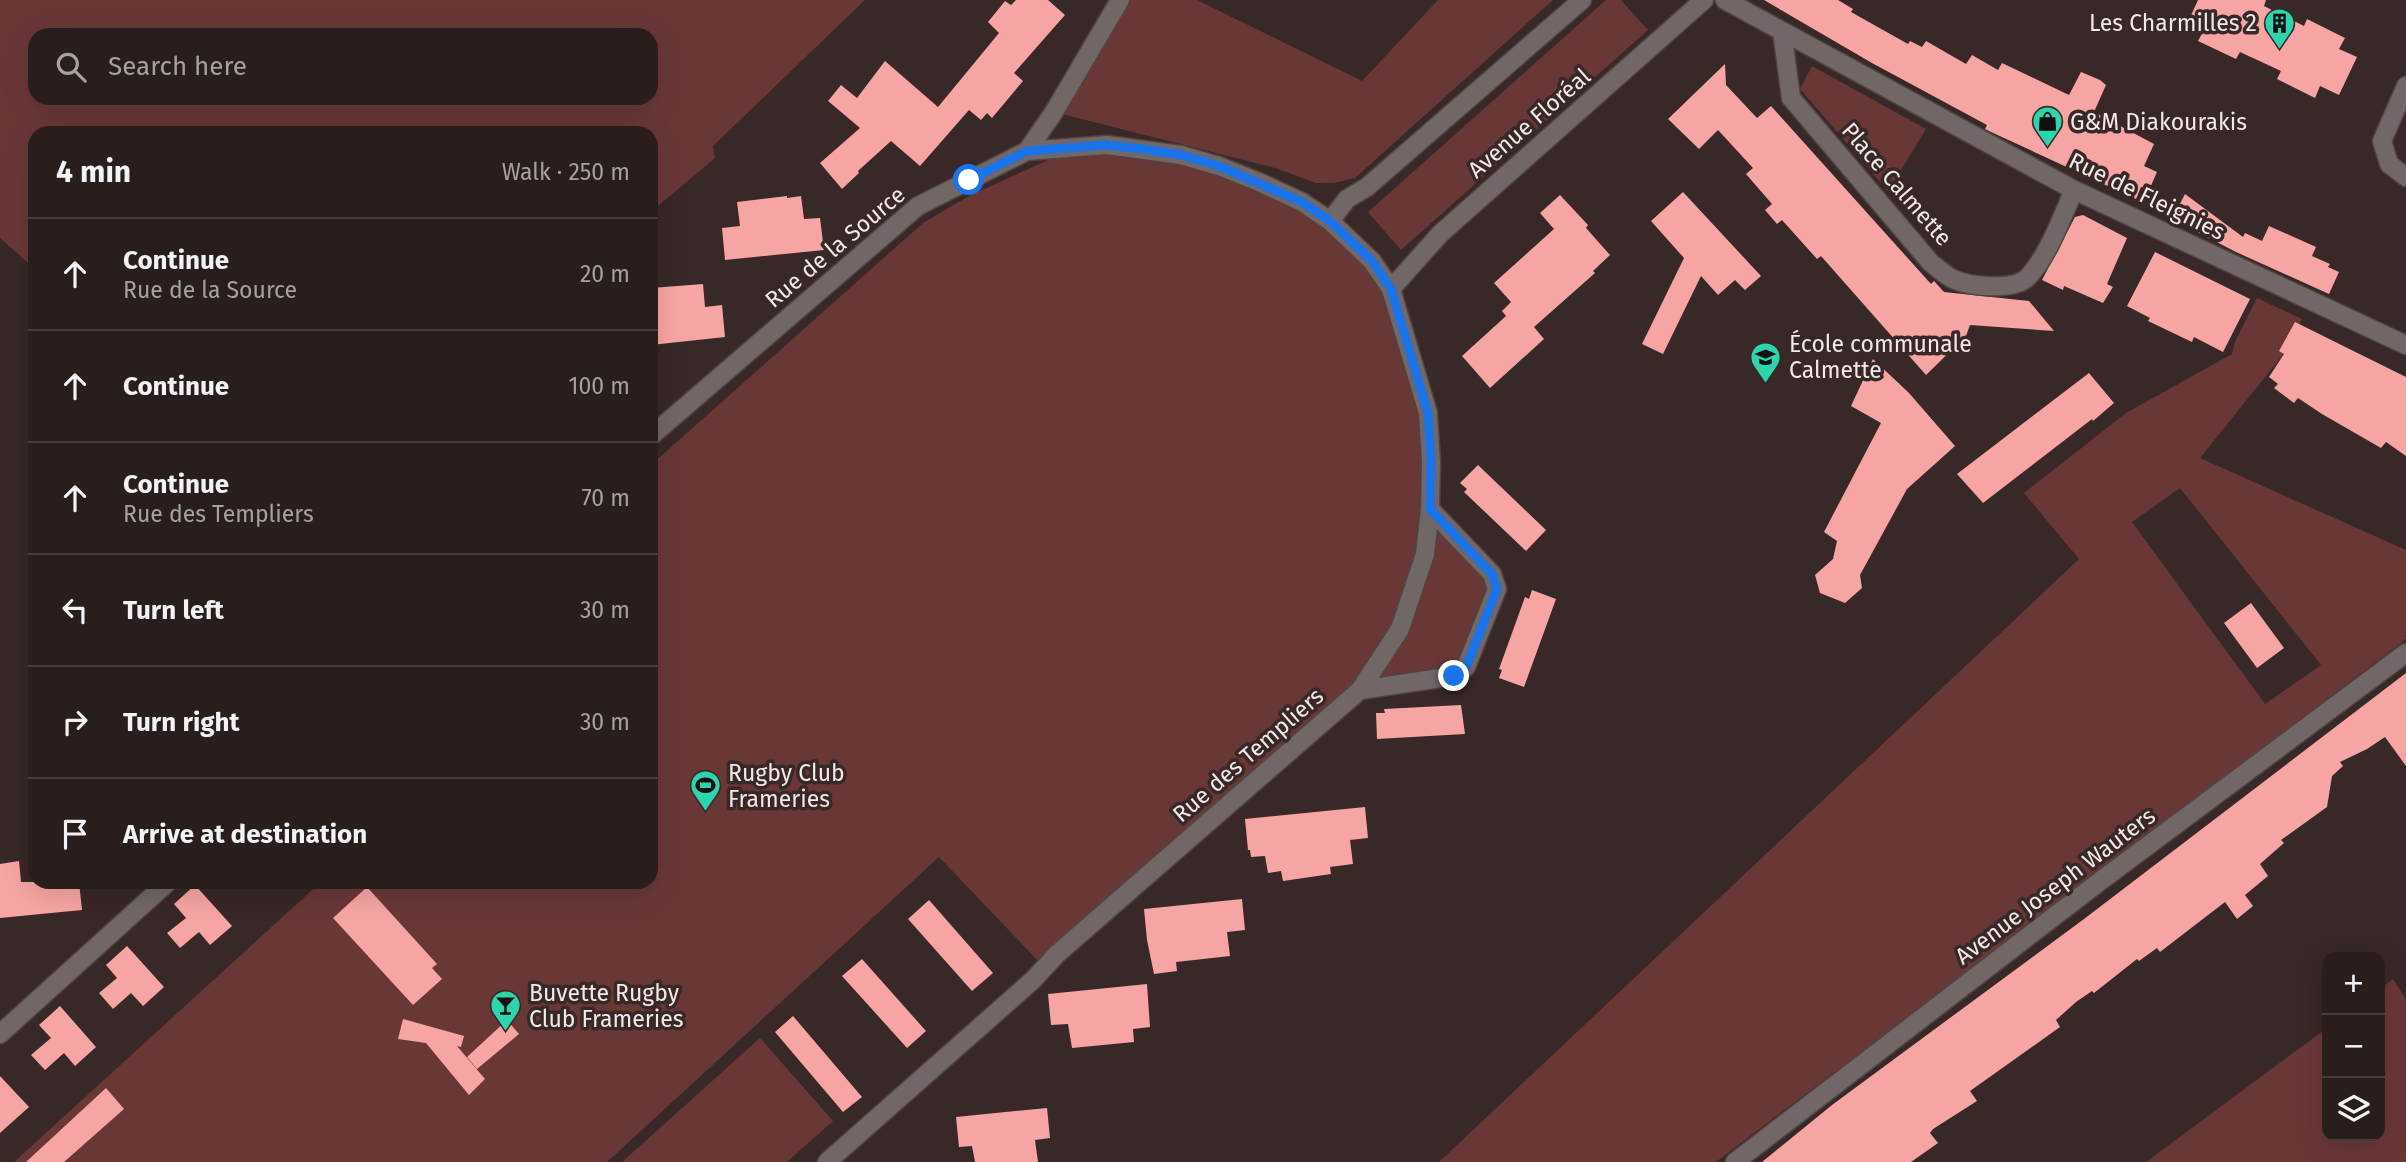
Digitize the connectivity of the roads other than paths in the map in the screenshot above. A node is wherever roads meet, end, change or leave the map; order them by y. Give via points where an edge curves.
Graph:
1 (1120, 0) edge
2 (1582, 0) edge
3 (1704, 0) edge
4 (1725, 0) edge
5 (1782, 31) junction
6 (2406, 86) edge
7 (1027, 151) junction
8 (2406, 177) edge
9 (2074, 190) junction
10 (1330, 221) junction
11 (1391, 289) junction
12 (2406, 345) edge
13 (658, 430) edge
14 (1430, 509) junction
15 (2406, 653) edge
16 (1360, 690) junction
17 (160, 889) edge
18 (0, 1034) edge
19 (827, 1162) edge
20 (1735, 1162) edge

1 - 7 street, Rue de la Source
2 - 10 street via 1347,200
3 - 11 street, Avenue Floréal via 1440,234
4 - 5 street, Rue de Fleignies
5 - 9 street, Rue de Fleignies
5 - 9 street, Place Calmette via 1791,98 1931,263 1954,279 2000,286 2025,280 2040,262
6 - 8 street via 2382,141 2389,164
7 - 10 street, Rue des Templiers via 1107,145 1181,155 1259,182
7 - 13 street, Rue de la Source via 918,206
9 - 12 street, Rue de Fleignies
10 - 11 street, Rue des Templiers via 1372,261
11 - 14 street, Rue des Templiers via 1428,413
14 - 16 street, Rue des Templiers via 1425,554 1400,629
14 - 16 street via 1492,574 1497,589 1487,615 1466,667 1454,676
15 - 20 street, Avenue Joseph Wauters
16 - 19 street, Rue des Templiers
17 - 18 street

